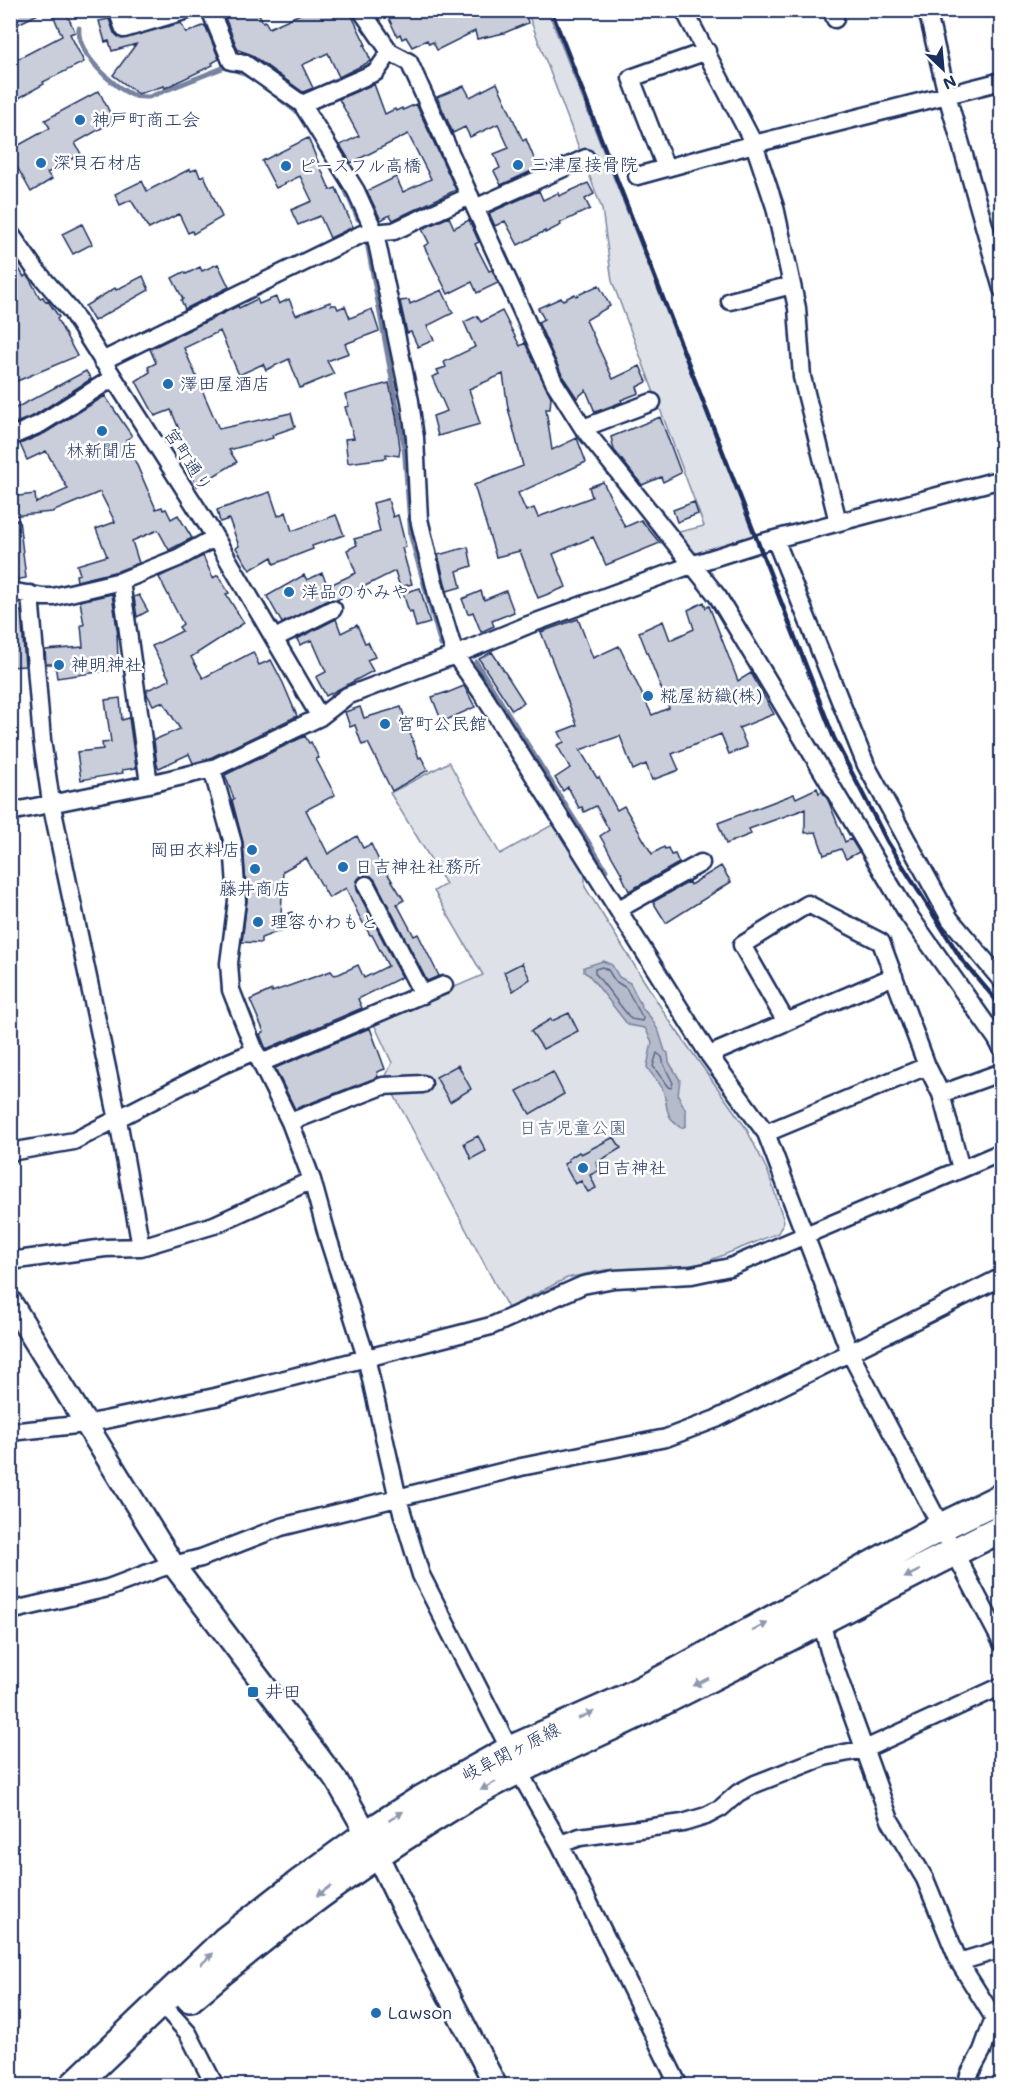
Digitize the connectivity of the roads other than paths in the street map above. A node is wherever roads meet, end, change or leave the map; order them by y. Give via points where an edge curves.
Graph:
1 (117, 10) edge
2 (188, 10) edge
3 (210, 10) edge
4 (684, 10) edge
5 (927, 10) edge
6 (366, 12) edge
7 (707, 51) junction
8 (390, 52) junction
9 (1002, 81) edge
10 (947, 95) junction
11 (302, 104) junction
12 (754, 144) junction
13 (586, 158) dead end
14 (666, 168) junction
15 (637, 176) dead end
16 (473, 202) junction
17 (10, 233) edge
18 (375, 233) junction
19 (792, 285) junction
20 (1002, 289) edge
21 (730, 301) dead end
22 (102, 361) junction
23 (113, 378) junction
24 (652, 402) dead end
25 (583, 428) junction
26 (10, 438) edge
27 (1002, 479) edge
28 (838, 522) junction
29 (214, 538) junction
30 (775, 539) junction
31 (694, 564) junction
32 (121, 581) junction
33 (10, 591) edge
34 (30, 594) junction
35 (333, 609) dead end
36 (275, 638) junction
37 (455, 655) junction
38 (320, 717) junction
39 (212, 769) junction
40 (149, 784) junction
41 (51, 802) junction
42 (10, 812) edge
43 (701, 862) dead end
44 (366, 885) dead end
45 (619, 909) junction
46 (894, 976) junction
47 (1002, 981) edge
48 (444, 985) dead end
49 (423, 995) junction
50 (786, 1022) junction
51 (1002, 1049) edge
52 (709, 1055) junction
53 (258, 1057) junction
54 (927, 1066) junction
55 (1002, 1072) edge
56 (423, 1084) dead end
57 (941, 1094) junction
58 (118, 1120) junction
59 (290, 1122) junction
60 (766, 1133) junction
61 (10, 1152) edge
62 (1002, 1152) edge
63 (960, 1169) junction
64 (312, 1180) junction
65 (805, 1236) junction
66 (141, 1247) junction
67 (10, 1261) edge
68 (1002, 1277) edge
69 (10, 1301) edge
70 (850, 1353) junction
71 (366, 1357) junction
72 (86, 1424) junction
73 (10, 1432) edge
74 (1002, 1497) edge
75 (398, 1498) junction
76 (941, 1527) junction
77 (1002, 1528) edge
78 (954, 1552) junction
79 (174, 1566) junction
80 (10, 1611) edge
81 (821, 1621) junction
82 (1002, 1643) edge
83 (1002, 1686) edge
84 (865, 1749) junction
85 (514, 1760) junction
86 (372, 1844) junction
87 (560, 1844) junction
88 (1002, 1949) edge
89 (959, 1962) junction
90 (165, 2008) junction
91 (998, 2020) edge
92 (73, 2085) edge
93 (94, 2085) edge
94 (215, 2085) edge
95 (496, 2085) edge
96 (679, 2085) edge
97 (966, 2085) edge

1 - 2 street via 124,29
3 - 11 street via 231,61 244,63
4 - 7 street
5 - 10 street
6 - 8 street
7 - 12 street
7 - 14 street via 631,78
8 - 11 street via 376,72
8 - 16 street via 409,62
9 - 10 street
10 - 12 street
10 - 20 street
11 - 18 street via 356,191
12 - 14 street
12 - 19 street via 775,207
13 - 16 street
14 - 15 street
16 - 18 street via 394,231
16 - 25 street via 554,382
17 - 22 street, 宮町通り via 71,311
18 - 22 street via 362,234
18 - 37 street via 410,401 419,519
19 - 21 street
19 - 28 street via 802,377
22 - 23 street, 宮町通り
23 - 26 street via 40,424
23 - 29 street, 宮町通り
24 - 25 street
25 - 31 street
27 - 28 street
28 - 30 street
29 - 32 street via 178,558
29 - 36 street, 宮町通り
30 - 31 street
30 - 47 street via 866,765 951,919
31 - 37 street
31 - 51 street via 718,597 908,914
32 - 34 street via 52,597
32 - 40 street
33 - 34 street
34 - 41 street
35 - 36 street
36 - 38 street, 宮町通り
37 - 38 street via 347,696
37 - 45 street
38 - 39 street
39 - 40 street
39 - 53 street via 233,843 237,901 231,990
40 - 41 street
41 - 42 street
41 - 58 street
43 - 45 street
44 - 49 street
45 - 52 street
46 - 50 street
46 - 50 street via 881,942 808,904 742,945
46 - 54 street
48 - 49 street
49 - 53 street
50 - 52 street
52 - 60 street
53 - 58 street via 222,1065
53 - 59 street
54 - 57 street
54 - 60 street
55 - 57 street
56 - 59 street via 383,1086
57 - 63 street
58 - 61 street via 74,1142
58 - 66 street
59 - 64 street
60 - 65 street
62 - 63 street
63 - 65 street
64 - 66 street via 214,1225
64 - 71 street
65 - 70 street
65 - 71 street via 730,1267 692,1275 614,1279 583,1285 491,1326
66 - 67 street
68 - 70 street
69 - 72 street
70 - 75 street via 716,1419 666,1438 521,1467
70 - 76 street
71 - 72 street via 215,1397
71 - 75 street
72 - 73 street
72 - 79 street
74 - 76 main road, 岐阜関ヶ原線
75 - 79 street via 280,1527
75 - 85 street via 420,1575
76 - 78 street
85 -> 76 main road, 岐阜関ヶ原線
77 - 78 main road, 岐阜関ヶ原線
78 -> 81 main road, 岐阜関ヶ原線
78 - 82 street
79 - 80 street via 108,1588
79 - 86 street via 337,1781
81 - 84 street
81 -> 85 main road, 岐阜関ヶ原線 via 634,1715
83 - 84 street
84 - 87 street via 824,1757 755,1784 706,1816 683,1823 580,1837
84 - 89 street via 890,1820 925,1879
85 - 86 main road, 岐阜関ヶ原線 via 417,1802
85 - 87 street
86 - 90 main road, 岐阜関ヶ原線 via 300,1883 225,1941
86 - 95 street
87 - 96 street
88 - 89 street
89 - 91 street
90 - 92 main road, 岐阜関ヶ原線
90 - 93 main road, 岐阜関ヶ原線
90 - 94 street via 188,2033
91 - 97 street

